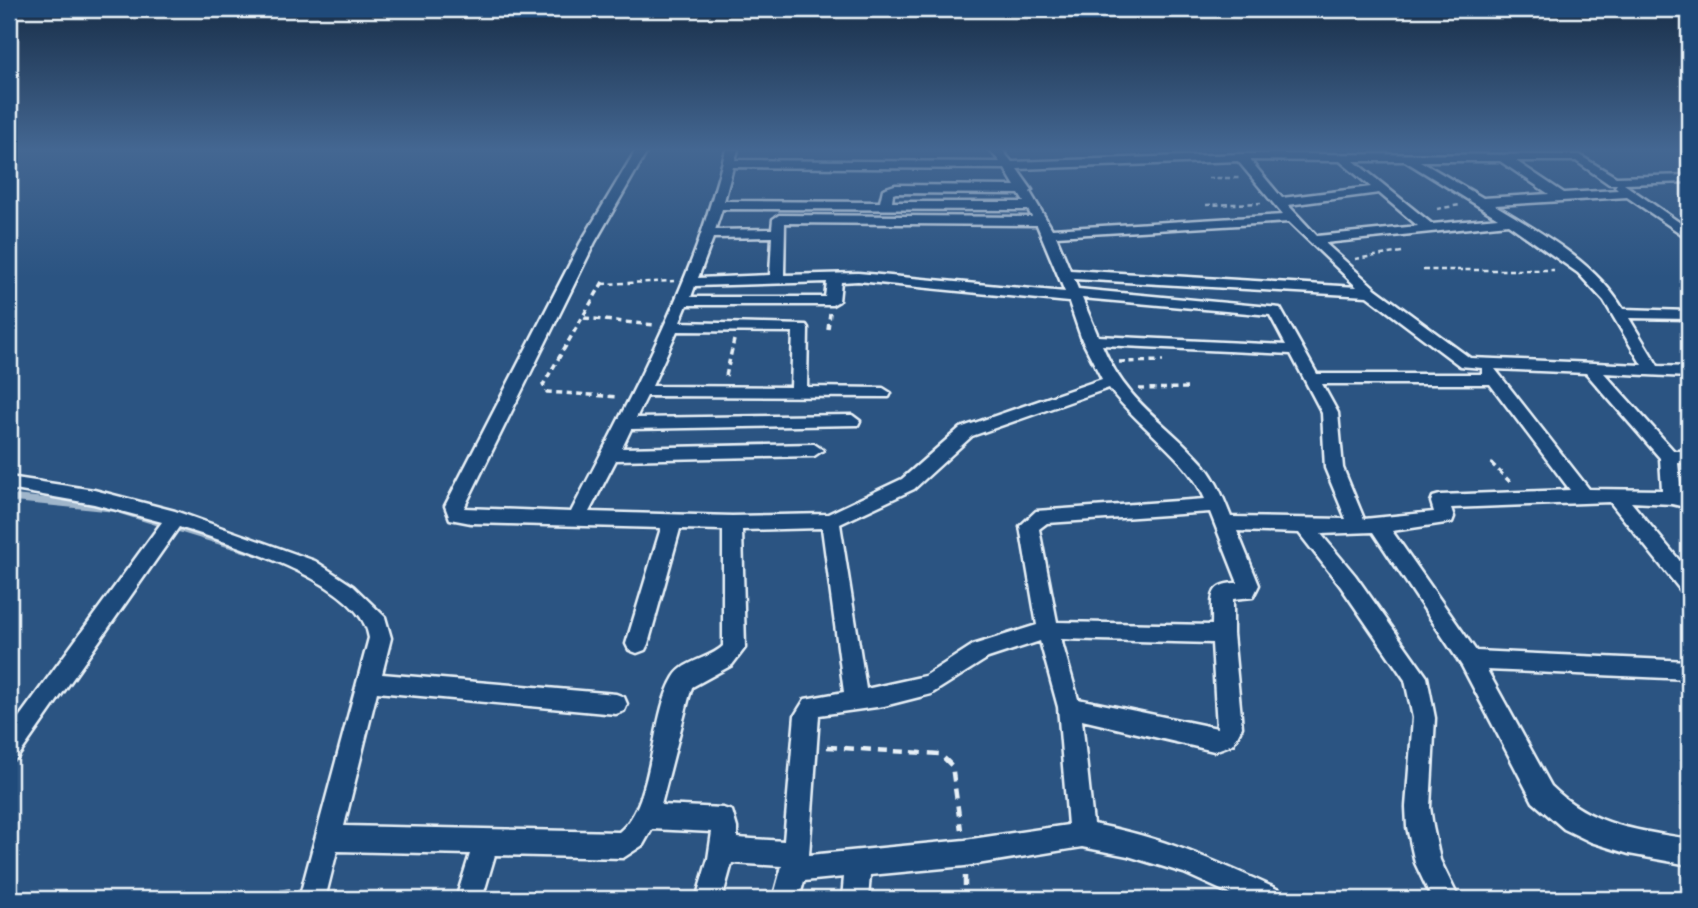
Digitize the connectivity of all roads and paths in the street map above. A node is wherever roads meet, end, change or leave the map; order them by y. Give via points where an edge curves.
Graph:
1 (617, 192) edge
2 (720, 192) edge
3 (887, 192) edge
4 (1027, 192) edge
5 (1273, 192) edge
6 (1355, 192) edge
7 (1385, 192) edge
8 (1466, 192) edge
9 (1554, 192) edge
10 (1630, 193) joint
11 (1561, 197) junction
12 (1281, 202) junction
13 (1482, 202) junction
14 (886, 204) junction
15 (716, 205) junction
16 (1206, 205) dead end
17 (1033, 206) junction
18 (1292, 218) junction
19 (1511, 220) junction
20 (1045, 227) junction
21 (1430, 229) junction
22 (707, 233) junction
23 (778, 233) junction
24 (1687, 233) edge
25 (1313, 240) junction
26 (1402, 253) dead end
27 (1336, 261) junction
28 (1423, 270) dead end
29 (1583, 270) junction
30 (1065, 274) junction
31 (835, 276) junction
32 (777, 278) junction
33 (690, 282) junction
34 (1370, 292) junction
35 (1073, 296) junction
36 (683, 301) junction
37 (1619, 313) junction
38 (1689, 315) edge
39 (584, 318) junction
40 (673, 326) junction
41 (737, 327) junction
42 (1090, 340) junction
43 (1295, 350) junction
44 (1163, 361) dead end
45 (1100, 362) junction
46 (1483, 365) junction
47 (1590, 367) junction
48 (1653, 369) junction
49 (1689, 372) edge
50 (1312, 379) junction
51 (1495, 379) junction
52 (1113, 385) junction
53 (1187, 388) dead end
54 (722, 391) junction
55 (799, 392) junction
56 (883, 393) dead end
57 (640, 394) junction
58 (852, 421) dead end
59 (625, 424) junction
60 (814, 450) dead end
61 (610, 454) junction
62 (1669, 457) junction
63 (1689, 457) edge
64 (1491, 463) dead end
65 (9, 483) edge
66 (1615, 495) junction
67 (1584, 496) junction
68 (1523, 498) junction
69 (1681, 499) edge
70 (1223, 515) junction
71 (175, 518) junction
72 (577, 518) junction
73 (673, 520) junction
74 (830, 521) junction
75 (732, 523) junction
76 (1368, 525) junction
77 (1306, 527) junction
78 (1689, 586) edge
79 (1048, 630) junction
80 (1222, 634) junction
81 (637, 644) dead end
82 (1470, 660) junction
83 (1689, 670) edge
84 (369, 682) junction
85 (856, 699) junction
86 (616, 704) dead end
87 (1069, 707) junction
88 (804, 746) junction
89 (9, 750) edge
90 (646, 817) junction
91 (1082, 835) junction
92 (328, 838) junction
93 (486, 842) junction
94 (722, 850) junction
95 (1689, 852) edge
96 (965, 853) junction
97 (795, 861) junction
98 (858, 864) junction
99 (314, 893) edge
100 (230, 899) edge
101 (469, 899) edge
102 (709, 899) edge
103 (786, 899) edge
104 (855, 899) edge
105 (1270, 899) edge
106 (1446, 899) edge

1 - 72 street via 454,506 457,513 471,516
2 - 15 street
3 - 14 street
4 - 17 street
5 - 12 street
6 - 12 street
7 - 21 street
8 - 13 street
9 - 11 street
10 - 11 street
10 - 24 street
11 - 13 street
12 - 16 path
12 - 18 street
13 - 19 street
14 - 15 street
14 - 17 street
15 - 22 street
17 - 20 street
18 - 20 street
18 - 25 street
19 - 21 street
19 - 29 street
20 - 23 street via 779,219
20 - 30 street
21 - 25 street
22 - 23 street
22 - 33 street
23 - 32 street
25 - 27 street
26 - 27 path
27 - 34 street
28 - 29 path
29 - 37 street via 1601,286
30 - 34 street
30 - 35 street
31 - 32 street
31 - 35 street
31 - 36 street via 832,301
32 - 33 street
33 - 36 street
33 - 39 path via 605,280
34 - 46 street via 1457,358
35 - 42 street
35 - 43 street via 1275,311
36 - 40 street
37 - 38 street
37 - 48 street
39 - 40 path
39 - 57 path via 544,390
40 - 41 street
40 - 57 street
41 - 54 path
41 - 55 street via 801,328
42 - 43 street
42 - 45 street
43 - 50 street
44 - 45 path
45 - 52 street
46 - 47 street
46 - 51 street
47 - 48 street
47 - 62 street
48 - 49 street
50 - 51 street
50 - 76 street via 1330,413 1332,459
51 - 67 street
52 - 53 path
52 - 70 street via 1197,469
52 - 74 street via 966,432 908,484
54 - 55 street
54 - 57 street
55 - 56 street
57 - 59 street
58 - 59 street
59 - 61 street
60 - 61 street
61 - 72 street
62 - 63 street
62 - 69 street
64 - 68 path
65 - 71 street via 70,491
66 - 67 street
66 - 69 street
66 - 78 street
67 - 68 street
68 - 76 street via 1440,502 1445,517
70 - 77 street
70 - 79 street via 1043,516 1031,522 1028,530
70 - 80 street via 1249,588 1223,594
71 - 84 street via 307,566 353,598 379,623
71 - 89 street
72 - 73 street
73 - 75 street
73 - 81 street
74 - 75 street
74 - 85 street
75 - 90 street via 734,648 728,657 683,681
76 - 77 street
76 - 82 street
77 - 106 street via 1416,677 1423,718 1420,827 1429,863
79 - 80 street
79 - 85 street via 981,651 931,684
79 - 87 street
80 - 87 street via 1230,727 1225,737 1214,740
82 - 83 street
82 - 95 street via 1553,807 1588,829 1631,843
84 - 86 street
84 - 92 street
85 - 88 street via 810,708
87 - 91 street
88 - 96 path via 940,754 952,766
88 - 97 street
90 - 93 street via 637,836 623,845
90 - 94 street via 723,820
91 - 96 street
91 - 105 street via 1186,861
92 - 93 street
92 - 99 street
93 - 101 street
94 - 97 street
94 - 102 street
96 - 98 street
97 - 98 street
97 - 103 street
98 - 104 street
99 - 100 path

